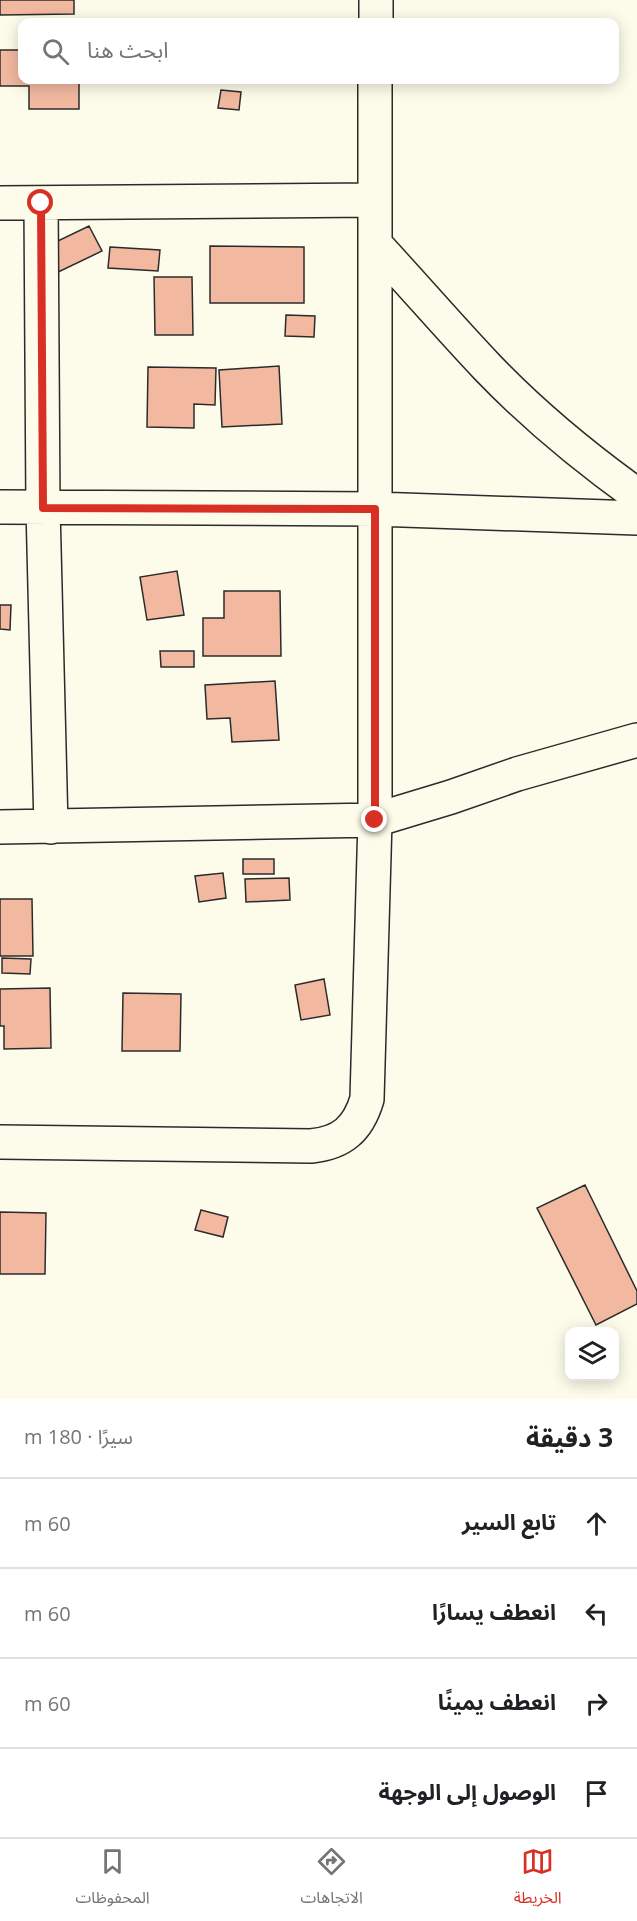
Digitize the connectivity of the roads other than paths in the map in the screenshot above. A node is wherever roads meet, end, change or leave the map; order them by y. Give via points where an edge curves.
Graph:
1 (376, 0) edge
2 (376, 18) edge
3 (375, 84) edge
4 (374, 200) junction
5 (0, 203) edge
6 (41, 203) junction
7 (375, 244) junction
8 (637, 495) edge
9 (0, 507) edge
10 (43, 508) junction
11 (375, 509) junction
12 (637, 518) edge
13 (637, 740) edge
14 (375, 820) junction
15 (0, 827) edge
16 (51, 827) junction
17 (0, 1142) edge

1 - 2 street
3 - 4 street
4 - 6 street
4 - 7 street
5 - 6 street
6 - 10 street
7 - 8 street via 488,367 600,468
7 - 11 street
9 - 10 street
10 - 11 street
10 - 16 street
11 - 12 street
11 - 14 street
13 - 14 street
14 - 16 street
14 - 17 street via 367,1099 361,1117 347,1133 311,1146
15 - 16 street

